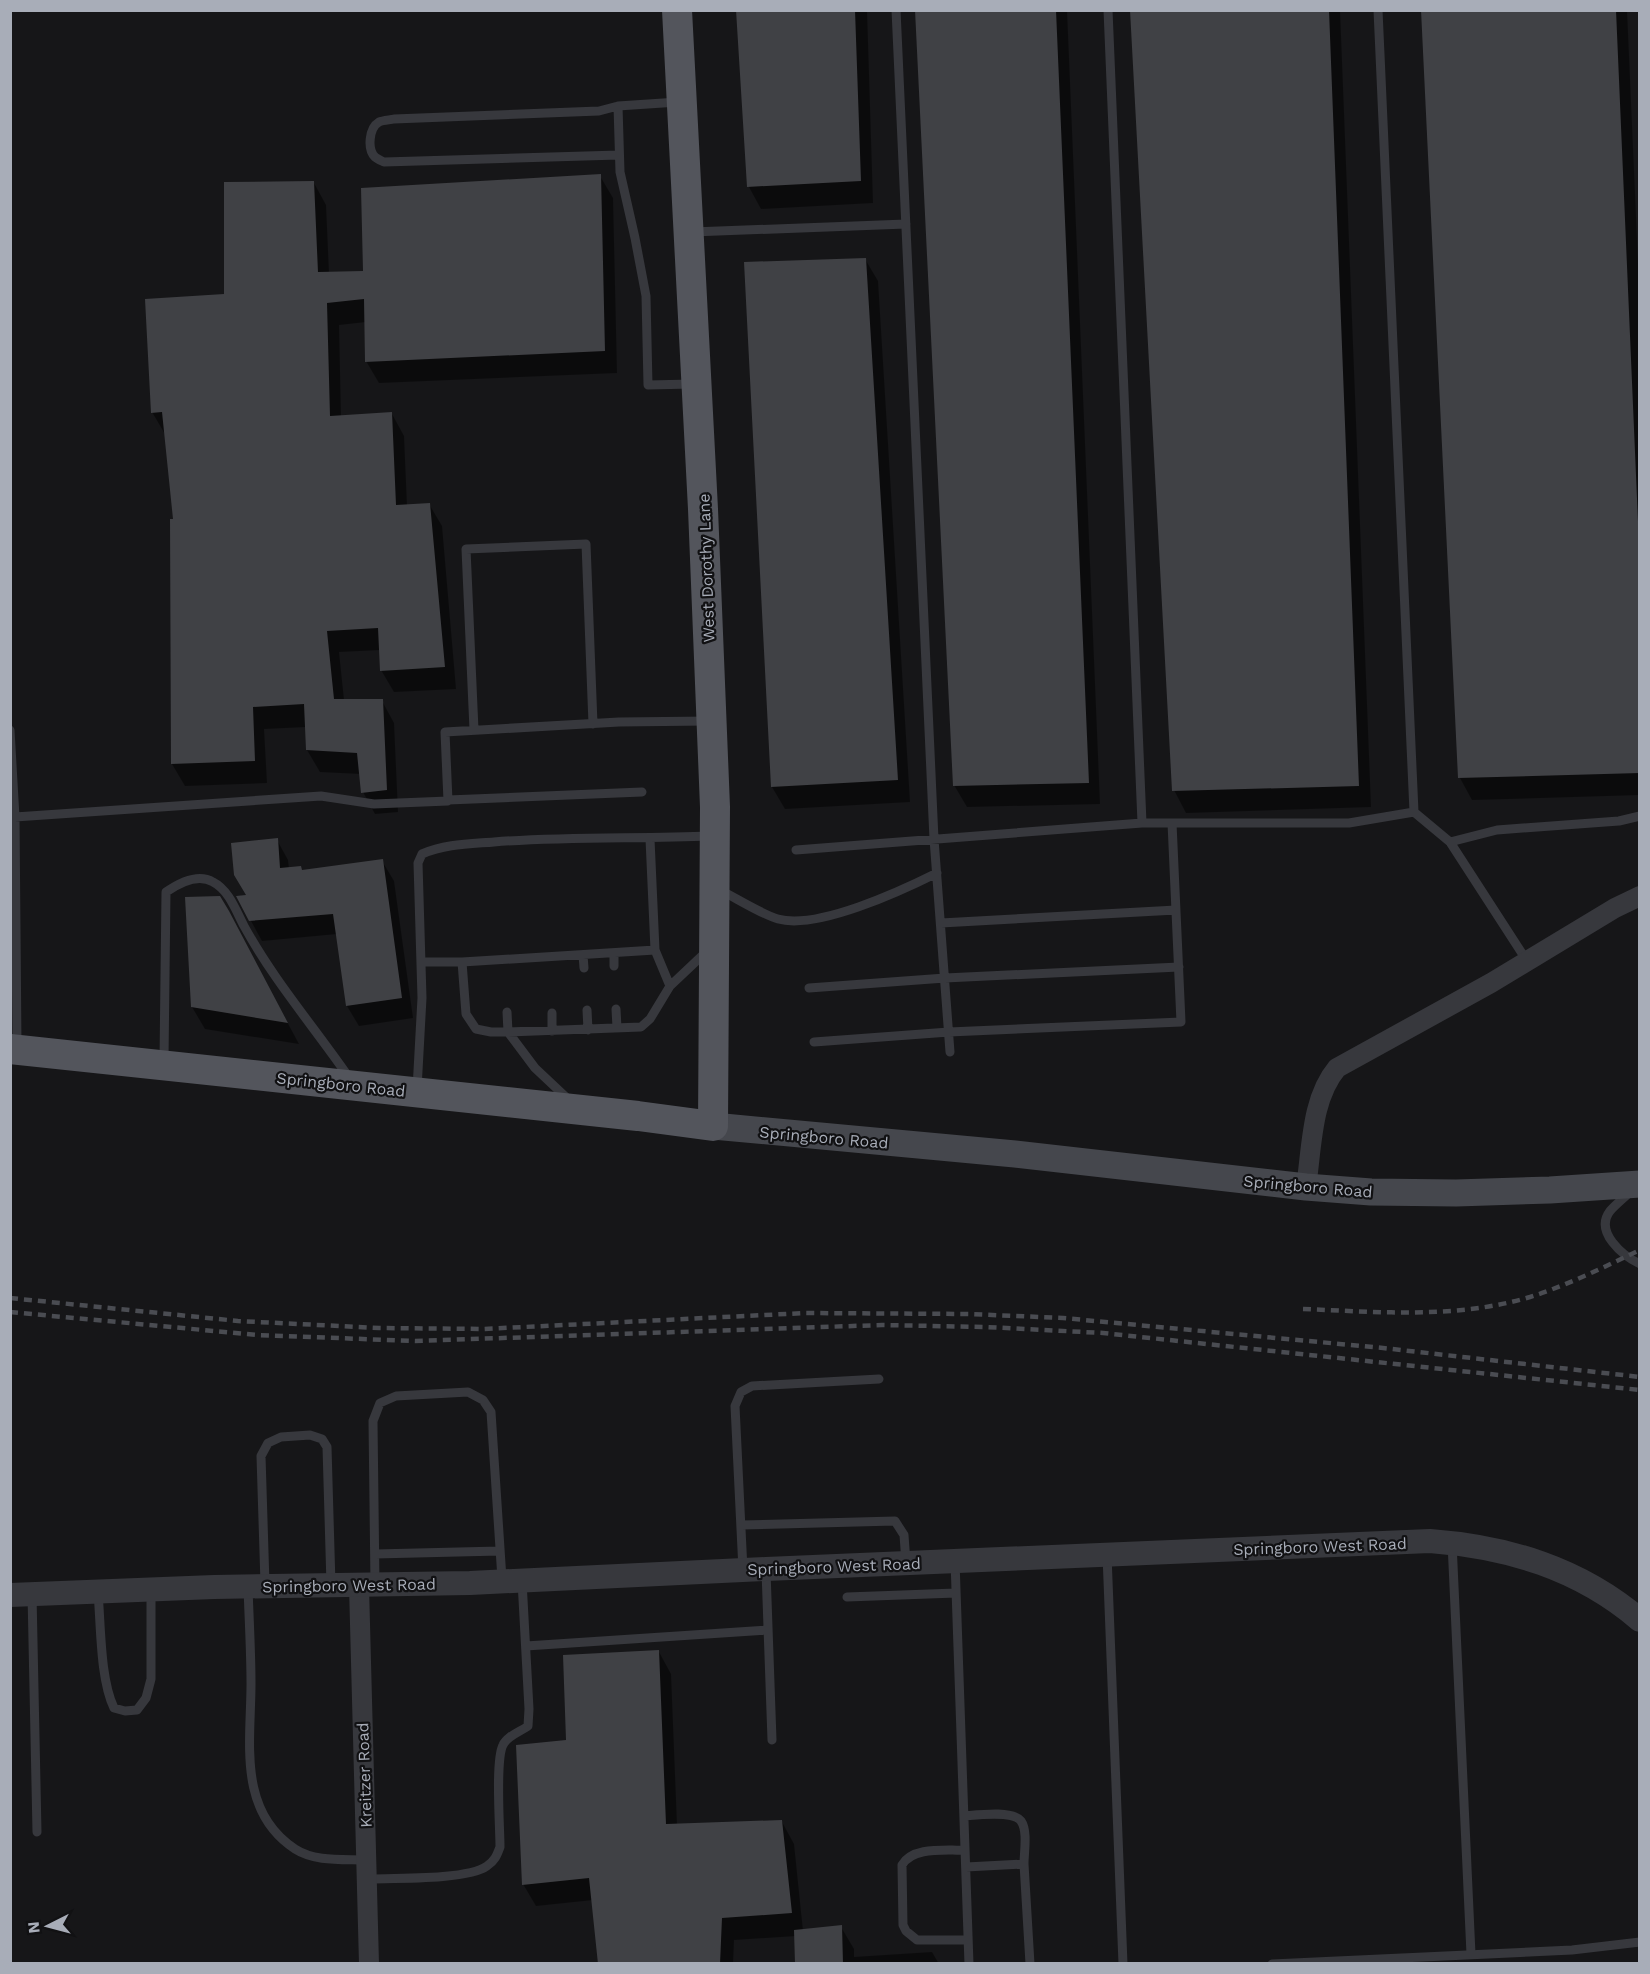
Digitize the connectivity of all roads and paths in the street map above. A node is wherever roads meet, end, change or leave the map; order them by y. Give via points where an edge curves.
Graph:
1 (677, 10) edge
2 (896, 10) edge
3 (1108, 10) edge
4 (1378, 10) edge
5 (682, 102) junction
6 (618, 106) junction
7 (619, 155) junction
8 (906, 224) junction
9 (689, 232) junction
10 (697, 384) junction
11 (711, 721) junction
12 (593, 724) junction
13 (10, 730) edge
14 (474, 730) junction
15 (642, 792) dead end
16 (448, 800) junction
17 (1414, 812) junction
18 (1640, 816) edge
19 (15, 817) junction
20 (1172, 823) junction
21 (1142, 824) junction
22 (714, 836) junction
23 (650, 839) junction
24 (934, 839) junction
25 (1450, 842) junction
26 (796, 850) dead end
27 (937, 873) junction
28 (715, 888) junction
29 (1640, 896) edge
30 (1176, 910) junction
31 (13, 917) edge
32 (941, 923) junction
33 (714, 944) junction
34 (655, 950) junction
35 (614, 953) junction
36 (583, 955) junction
37 (549, 957) junction
38 (504, 959) junction
39 (1527, 961) junction
40 (421, 962) junction
41 (462, 962) junction
42 (614, 966) dead end
43 (1179, 967) junction
44 (549, 968) dead end
45 (584, 968) dead end
46 (505, 970) dead end
47 (945, 978) junction
48 (670, 986) junction
49 (809, 988) dead end
50 (616, 1009) dead end
51 (587, 1010) dead end
52 (507, 1012) dead end
53 (552, 1013) dead end
54 (618, 1028) junction
55 (588, 1030) junction
56 (552, 1031) junction
57 (508, 1032) junction
58 (949, 1032) junction
59 (814, 1042) dead end
60 (14, 1049) edge
61 (950, 1052) dead end
62 (164, 1065) junction
63 (354, 1086) junction
64 (417, 1092) junction
65 (580, 1110) junction
66 (713, 1126) junction
67 (1640, 1184) edge
68 (1306, 1187) junction
69 (1640, 1264) edge
70 (879, 1379) dead end
71 (741, 1525) junction
72 (1452, 1543) junction
73 (500, 1551) junction
74 (375, 1554) junction
75 (1107, 1554) junction
76 (955, 1561) junction
77 (906, 1563) junction
78 (754, 1569) junction
79 (512, 1581) junction
80 (331, 1586) junction
81 (367, 1586) junction
82 (257, 1587) junction
83 (151, 1590) junction
84 (98, 1592) junction
85 (956, 1593) junction
86 (21, 1595) edge
87 (847, 1598) dead end
88 (1640, 1620) edge
89 (767, 1630) junction
90 (526, 1646) junction
91 (772, 1740) dead end
92 (964, 1816) junction
93 (38, 1832) dead end
94 (966, 1850) junction
95 (1024, 1864) junction
96 (966, 1867) junction
97 (367, 1870) junction
98 (968, 1940) junction
99 (1640, 1942) edge
100 (1471, 1954) junction
101 (369, 1964) edge
102 (969, 1964) edge
103 (1030, 1964) edge
104 (1123, 1964) edge
105 (1272, 1964) edge

1 - 5 main road, West Dorothy Lane
2 - 8 lane
3 - 21 lane
4 - 17 lane
5 - 6 lane
5 - 9 main road, West Dorothy Lane
6 - 7 lane
6 - 7 lane via 599,111 394,119 378,123 370,142 376,158 384,162
7 - 10 lane via 646,296 648,385
8 - 9 lane
8 - 24 lane
9 - 10 main road, West Dorothy Lane
10 - 11 main road, West Dorothy Lane
11 - 12 lane
11 - 22 main road, West Dorothy Lane
12 - 14 lane
12 - 14 lane via 586,544 466,549
13 - 19 lane
14 - 16 lane via 445,732
15 - 16 lane
16 - 19 lane via 374,804 321,795
17 - 20 lane via 1349,823
17 - 25 lane
18 - 25 lane via 1497,830
19 - 31 lane
20 - 21 lane
20 - 30 lane
21 - 24 lane
22 - 23 lane
22 - 28 main road, West Dorothy Lane
23 - 34 lane
23 - 40 lane via 525,840 438,847 422,854 418,863
24 - 26 lane
24 - 27 lane
25 - 39 lane
27 - 28 lane via 891,896 812,920 779,920
27 - 32 lane
28 - 33 main road, West Dorothy Lane
29 - 39 street
30 - 32 lane
30 - 43 lane
31 - 60 lane
32 - 47 lane
33 - 48 lane
33 - 66 main road, West Dorothy Lane
34 - 35 lane
34 - 48 lane
35 - 36 lane
35 - 42 lane
36 - 37 lane
36 - 45 lane
37 - 38 lane
37 - 44 lane
38 - 41 lane
38 - 46 lane
39 - 68 street via 1337,1068 1319,1099
40 - 41 lane
40 - 64 lane
41 - 57 lane via 466,1014 476,1029
43 - 47 lane
43 - 58 lane via 1181,1022
47 - 49 lane
47 - 58 lane
48 - 54 lane via 646,1023 641,1027
50 - 54 lane
51 - 55 lane
52 - 57 lane
53 - 56 lane
54 - 55 lane
55 - 56 lane
56 - 57 lane
57 - 65 lane via 535,1068
58 - 59 lane
58 - 61 lane
60 - 62 main road, Springboro Road
62 - 63 main road, Springboro Road
62 - 63 lane via 166,892 179,883 210,880 224,888 256,948
63 - 64 main road, Springboro Road
64 - 65 main road, Springboro Road
65 - 66 main road, Springboro Road
66 - 68 main road, Springboro Road via 1015,1154
67 - 68 main road, Springboro Road via 1524,1191 1371,1192
67 - 69 lane via 1609,1212 1606,1220 1611,1240 1626,1257
70 - 71 lane via 752,1386 741,1392 735,1406
71 - 77 lane via 895,1521 904,1535
71 - 78 lane
72 - 75 street, Springboro West Road
72 - 88 street, Springboro West Road via 1506,1551 1567,1573
72 - 100 lane
73 - 74 lane
73 - 74 lane via 491,1412 483,1400 468,1392 396,1396 380,1403 373,1422
73 - 79 lane
74 - 81 lane
75 - 76 street, Springboro West Road
75 - 104 lane
76 - 77 street, Springboro West Road
76 - 85 lane
77 - 78 street, Springboro West Road
78 - 79 street, Springboro West Road
78 - 89 lane
79 - 81 street, Springboro West Road
79 - 90 lane
80 - 81 street, Springboro West Road
80 - 82 street, Springboro West Road
80 - 82 lane via 327,1447 322,1439 310,1435 281,1437 268,1443 261,1456
81 - 97 street, Kreitzer Road
82 - 83 street, Springboro West Road
82 - 97 lane via 249,1767 257,1802 274,1829 295,1849
83 - 84 street, Springboro West Road
83 - 84 lane via 151,1679 146,1698 137,1710 125,1711 114,1708 109,1698
84 - 86 street, Springboro West Road
85 - 87 lane
85 - 92 lane
86 - 93 lane
89 - 90 lane
89 - 91 lane
90 - 97 lane via 528,1726 502,1746 500,1847 496,1859 478,1872 467,1874
92 - 94 lane
92 - 95 lane via 1015,1816 1023,1828
94 - 96 lane
94 - 98 lane via 919,1853 905,1859 903,1925 917,1940
95 - 96 lane
95 - 103 lane
96 - 98 lane
97 - 101 street, Kreitzer Road
98 - 102 lane
99 - 100 lane via 1572,1950
100 - 105 lane

